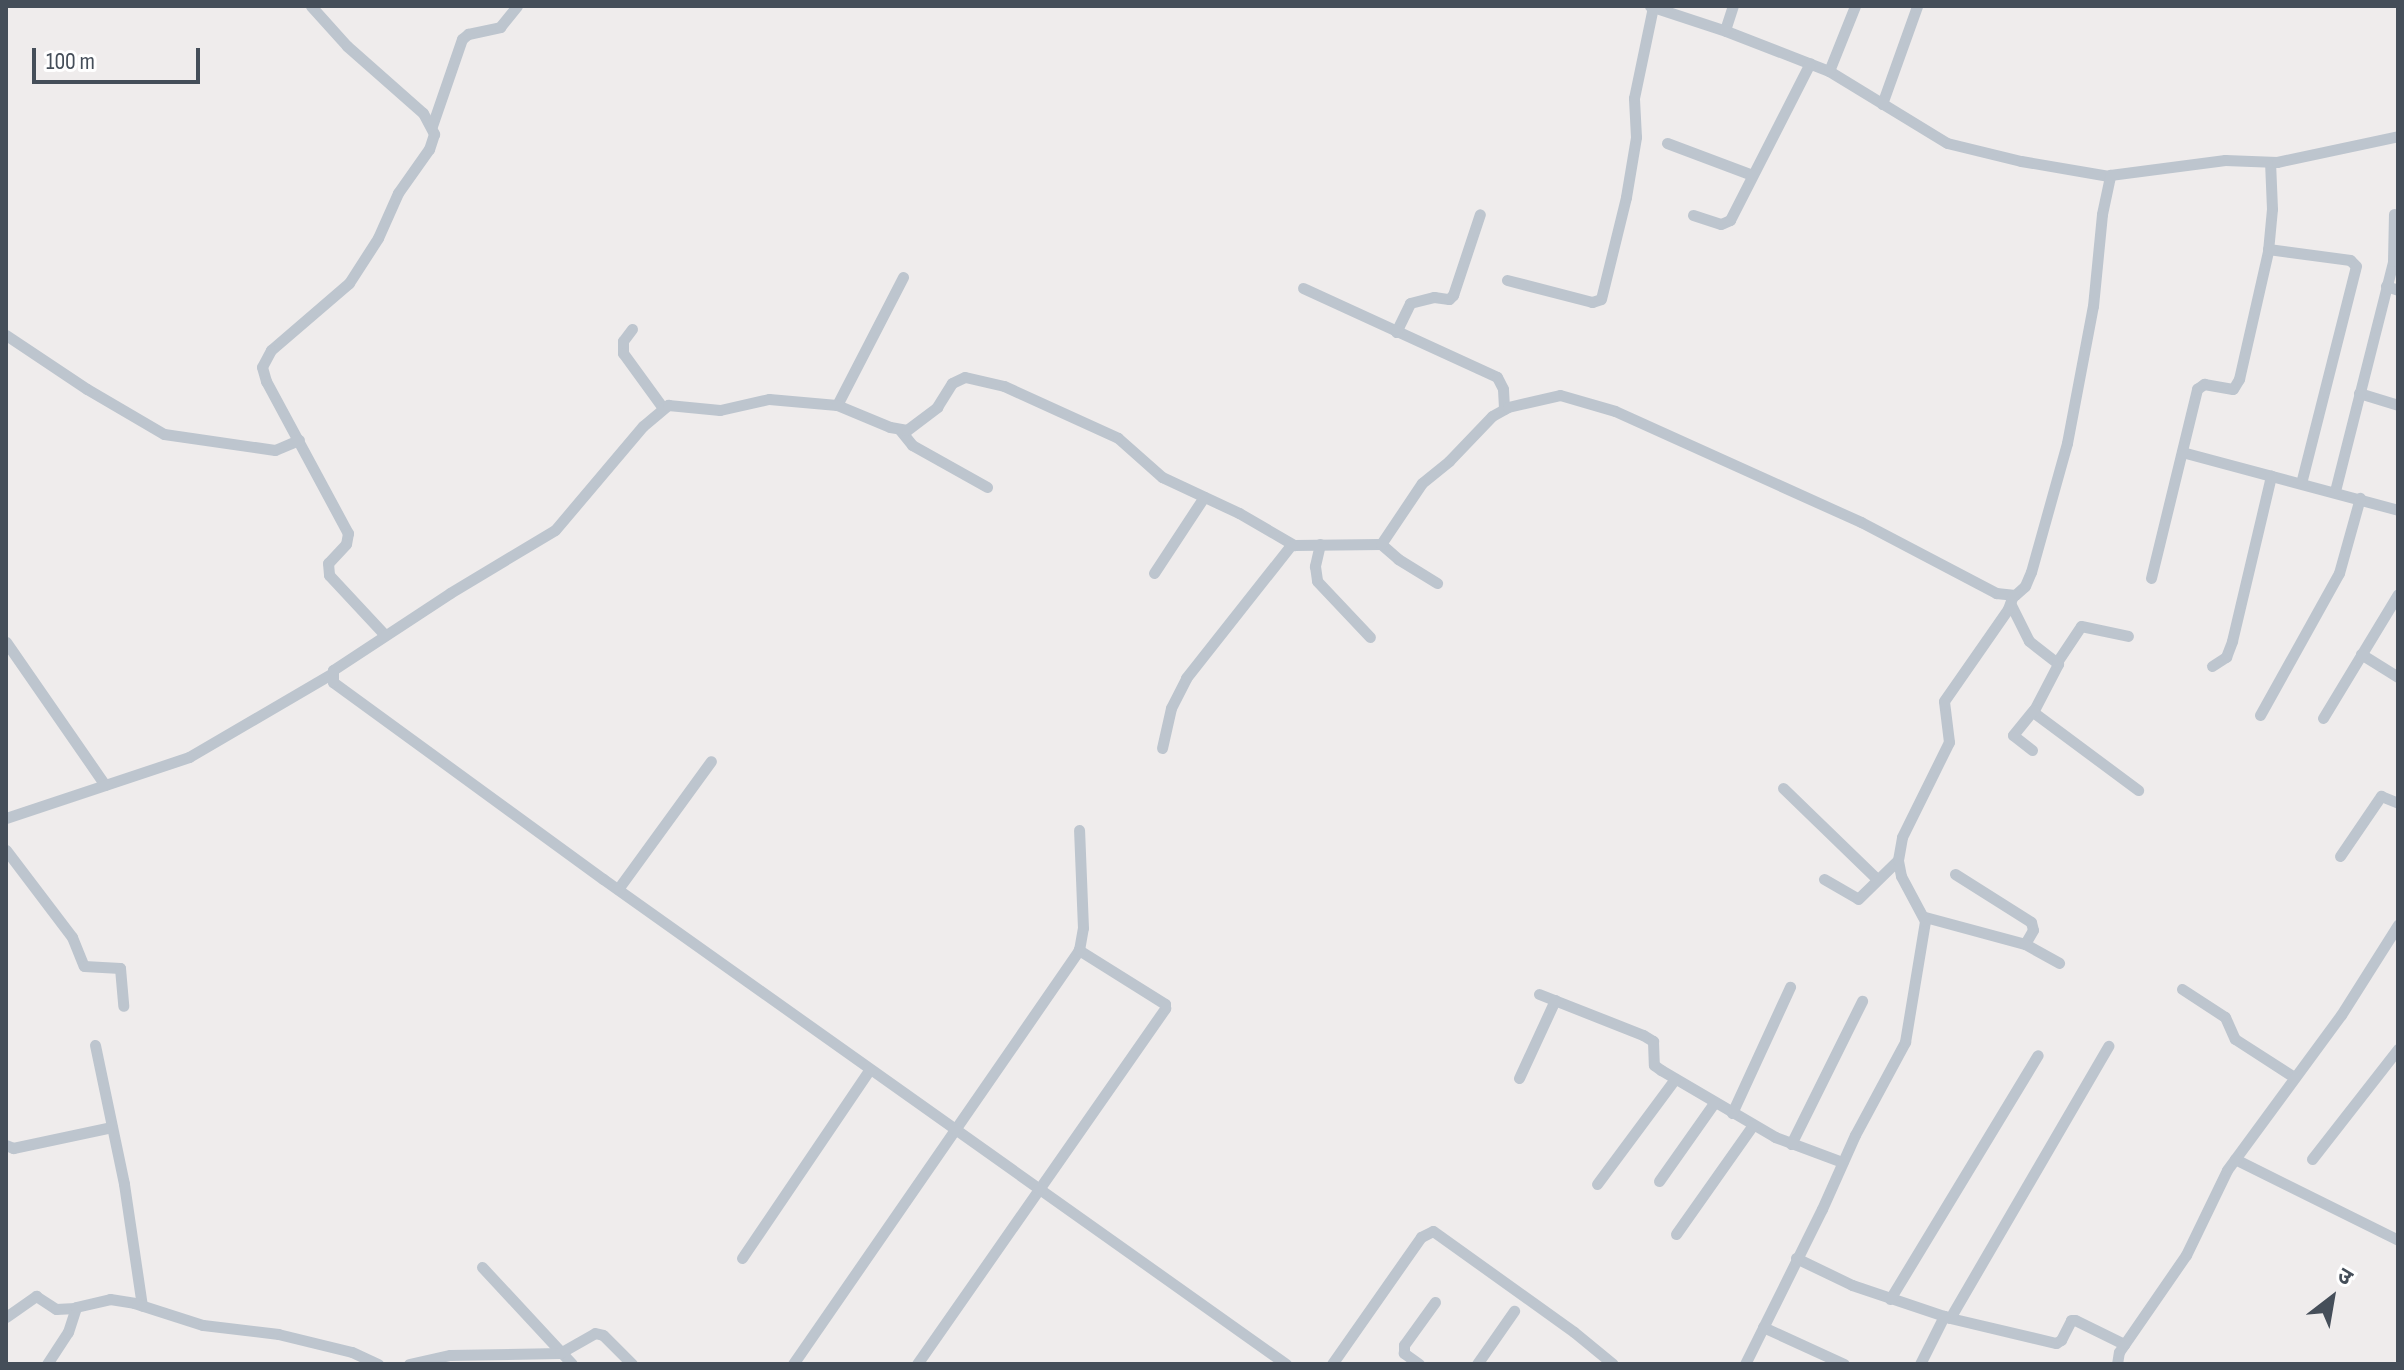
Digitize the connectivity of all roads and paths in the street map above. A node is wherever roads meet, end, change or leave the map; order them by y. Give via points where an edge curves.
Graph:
1 (311, 6) edge
2 (517, 6) edge
3 (1652, 6) edge
4 (1733, 6) edge
5 (1855, 6) edge
6 (1917, 6) edge
7 (1725, 30) junction
8 (1810, 63) junction
9 (1829, 71) junction
10 (1882, 104) junction
11 (432, 126) junction
12 (2398, 136) edge
13 (1667, 143) dead end
14 (2270, 162) junction
15 (1752, 175) junction
16 (2109, 176) junction
17 (1480, 214) dead end
18 (2394, 214) dead end
19 (1693, 215) dead end
20 (2396, 238) edge
21 (2268, 249) junction
22 (903, 277) dead end
23 (1507, 280) dead end
24 (1303, 288) dead end
25 (2392, 288) edge
26 (632, 329) dead end
27 (1396, 332) junction
28 (6, 335) edge
29 (2359, 393) junction
30 (837, 405) junction
31 (2398, 405) edge
32 (663, 408) junction
33 (1504, 409) junction
34 (900, 430) junction
35 (299, 440) junction
36 (2182, 452) junction
37 (2271, 476) junction
38 (2301, 483) junction
39 (987, 487) dead end
40 (2335, 491) junction
41 (1204, 497) junction
42 (2360, 498) junction
43 (2398, 510) edge
44 (1320, 544) junction
45 (1381, 544) junction
46 (1291, 545) junction
47 (1154, 573) dead end
48 (2151, 578) dead end
49 (1437, 583) dead end
50 (2398, 594) edge
51 (2012, 600) junction
52 (385, 635) junction
53 (2128, 636) dead end
54 (1370, 637) dead end
55 (6, 642) edge
56 (2361, 654) junction
57 (2057, 662) junction
58 (2212, 666) dead end
59 (331, 674) junction
60 (2398, 677) edge
61 (2033, 710) junction
62 (2260, 715) dead end
63 (2323, 718) dead end
64 (1162, 748) dead end
65 (2032, 750) dead end
66 (711, 761) dead end
67 (105, 785) junction
68 (1783, 788) dead end
69 (2138, 790) dead end
70 (2398, 803) edge
71 (6, 818) edge
72 (1079, 830) dead end
73 (6, 850) edge
74 (2340, 856) dead end
75 (1898, 860) junction
76 (1955, 874) dead end
77 (1876, 878) junction
78 (1824, 879) dead end
79 (618, 889) junction
80 (1925, 917) junction
81 (2398, 925) edge
82 (2025, 944) junction
83 (1079, 950) junction
84 (2059, 963) dead end
85 (1790, 987) dead end
86 (2182, 989) dead end
87 (1539, 994) dead end
88 (1555, 1000) junction
89 (1862, 1001) dead end
90 (123, 1006) dead end
91 (95, 1045) dead end
92 (2108, 1046) dead end
93 (2398, 1049) edge
94 (2038, 1055) dead end
95 (870, 1069) junction
96 (2294, 1077) junction
97 (1519, 1078) dead end
98 (1675, 1079) junction
99 (1714, 1103) junction
100 (1732, 1113) junction
101 (1753, 1125) junction
102 (112, 1127) junction
103 (953, 1128) junction
104 (1791, 1144) junction
105 (6, 1145) edge
106 (2235, 1159) junction
107 (2312, 1159) dead end
108 (1842, 1162) junction
109 (1659, 1181) dead end
110 (1597, 1184) dead end
111 (1037, 1189) junction
112 (1676, 1234) dead end
113 (2398, 1240) edge
114 (742, 1258) dead end
115 (1796, 1258) junction
116 (482, 1267) dead end
117 (1890, 1299) junction
118 (1435, 1302) dead end
119 (142, 1306) junction
120 (75, 1308) junction
121 (1514, 1311) dead end
122 (6, 1317) edge
123 (1947, 1317) junction
124 (1763, 1327) junction
125 (2124, 1344) junction
126 (560, 1353) junction
127 (375, 1363) edge
128 (47, 1364) edge
129 (409, 1364) edge
130 (572, 1364) edge
131 (632, 1364) edge
132 (793, 1364) edge
133 (917, 1364) edge
134 (1286, 1364) edge
135 (1332, 1364) edge
136 (1419, 1364) edge
137 (1477, 1364) edge
138 (1613, 1364) edge
139 (1745, 1364) edge
140 (1844, 1364) edge
141 (1920, 1364) edge
142 (2117, 1364) edge

1 - 11 street
2 - 11 street via 500,27 462,39
3 - 7 street
3 - 23 street via 1634,98 1636,137 1626,197 1601,299 1592,302
4 - 7 street
5 - 9 street
6 - 10 street
7 - 8 street
8 - 9 street
8 - 15 street
9 - 10 street
10 - 16 street via 1947,143
11 - 35 street via 429,149 349,283 264,361 266,381
12 - 14 street
13 - 15 street
14 - 16 street via 2225,160
14 - 21 street
15 - 19 street via 1727,224
16 - 51 street via 2093,306 2067,443 2031,572
17 - 27 street via 1453,295 1410,303
18 - 20 street
20 - 25 street
21 - 36 street via 2237,384 2233,389 2204,384 2197,389
21 - 38 street via 2344,259 2356,266
22 - 30 street
24 - 27 street
25 - 29 street
26 - 32 street via 623,341 623,353
27 - 33 street via 1497,377
28 - 35 street via 164,434 258,449 283,448
29 - 31 street
29 - 40 street
30 - 32 street via 769,399 720,410 676,404
30 - 34 street
32 - 52 street via 555,530
33 - 45 street via 1422,483
33 - 51 street via 1560,395 1596,404 1861,522
34 - 39 street via 912,445
34 - 41 street via 926,418 958,378 981,379 1118,438 1162,477
35 - 52 street via 348,533 348,541 328,563 329,575
36 - 37 street
36 - 48 street
37 - 38 street
37 - 58 street via 2229,651
38 - 40 street
40 - 42 street
41 - 46 street
41 - 47 street
42 - 43 street
42 - 62 street via 2339,573
44 - 45 street
44 - 46 street
44 - 54 street via 1317,581
45 - 49 street
46 - 64 street via 1186,678 1171,708
50 - 56 street
51 - 57 street via 2029,641
51 - 75 street via 1944,701 1949,742 1907,824
52 - 59 street
53 - 57 street via 2081,626
55 - 67 street
56 - 60 street
56 - 63 street
57 - 61 street
59 - 67 street via 203,750
59 - 79 street via 333,682
61 - 65 street via 2013,735
61 - 69 street
66 - 79 street
67 - 71 street
68 - 77 street
70 - 74 street via 2381,796
72 - 83 street
73 - 90 street via 72,937 84,966 120,968
75 - 77 street
75 - 80 street via 1905,885
76 - 82 street via 2031,922 2033,930
77 - 78 street via 1856,899
79 - 95 street
80 - 82 street
80 - 108 street via 1905,1042
81 - 96 street
82 - 84 street
83 - 103 street
83 - 111 street via 1165,1008
85 - 100 street
86 - 96 street via 2225,1017 2235,1039
87 - 88 street
88 - 97 street
88 - 98 street via 1649,1038 1654,1065
89 - 104 street
91 - 102 street
92 - 123 street
93 - 107 street
94 - 117 street
95 - 103 street
95 - 114 street
96 - 106 street
98 - 99 street
98 - 110 street
99 - 100 street
99 - 109 street
100 - 101 street
101 - 104 street
101 - 112 street
102 - 105 street via 13,1148
102 - 119 street
103 - 111 street
103 - 132 street
104 - 108 street
106 - 113 street
106 - 125 street via 2186,1255
108 - 115 street
111 - 133 street
111 - 134 street
115 - 117 street
115 - 124 street
116 - 126 street
117 - 123 street
118 - 136 street via 1404,1345 1404,1353
119 - 120 street via 110,1299
119 - 127 street via 190,1322 278,1334 352,1352
120 - 122 street via 56,1309 36,1296
120 - 128 street via 70,1327
121 - 137 street
123 - 125 street via 2056,1343 2073,1320
123 - 141 street
124 - 139 street
124 - 140 street
125 - 142 street
126 - 129 street via 460,1354
126 - 130 street
126 - 131 street via 598,1333
135 - 138 street via 1421,1237 1433,1231

